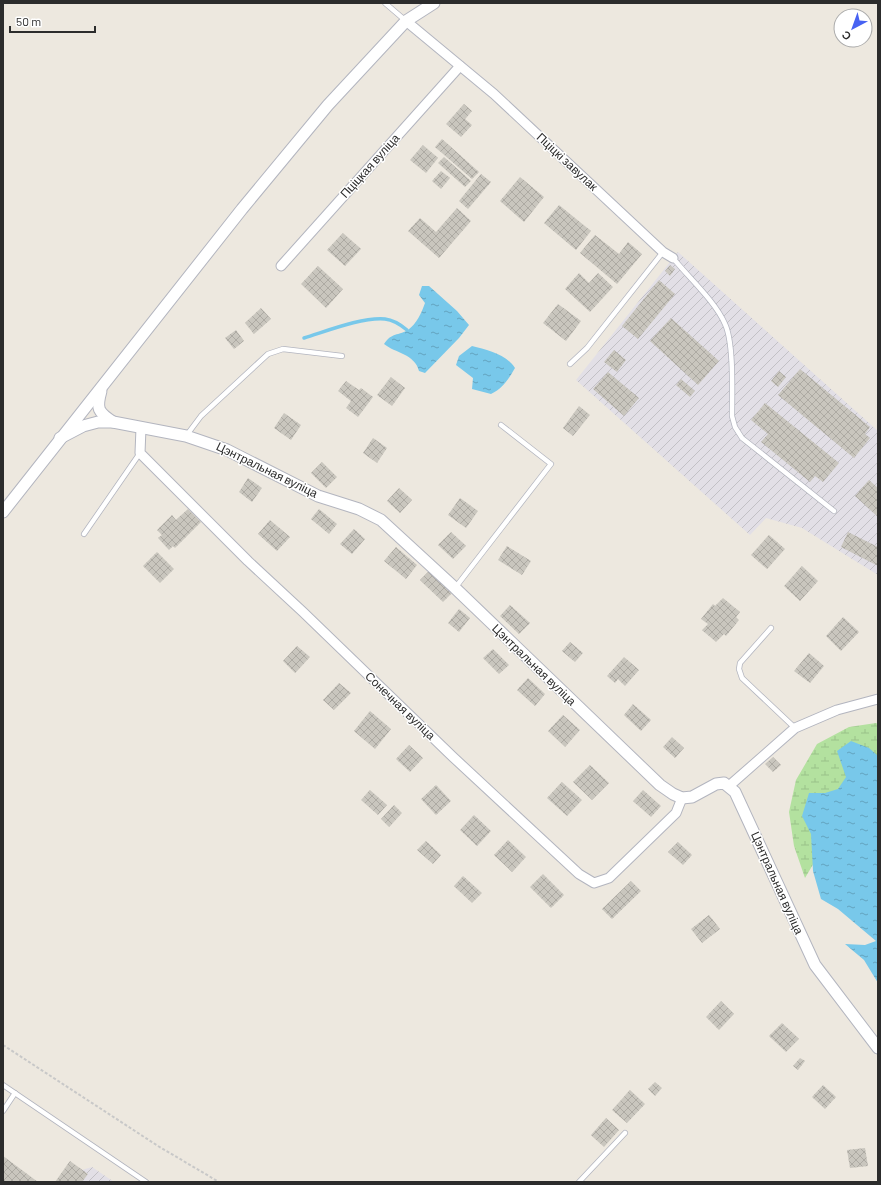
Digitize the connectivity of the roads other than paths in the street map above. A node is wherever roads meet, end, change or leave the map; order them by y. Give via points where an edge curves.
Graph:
1 (385, 3) edge
2 (434, 3) edge
3 (406, 22) junction
4 (460, 66) junction
5 (663, 252) junction
6 (673, 258) joint
7 (281, 266) dead end
8 (342, 356) dead end
9 (570, 364) dead end
10 (103, 385) junction
11 (113, 422) junction
12 (501, 425) dead end
13 (141, 428) junction
14 (186, 436) junction
15 (60, 438) junction
16 (140, 453) junction
17 (834, 511) dead end
18 (3, 512) edge
19 (84, 534) dead end
20 (455, 588) junction
21 (770, 628) dead end
22 (878, 699) edge
23 (795, 728) junction
24 (729, 786) junction
25 (682, 798) junction
26 (878, 1048) edge
27 (3, 1085) edge
28 (15, 1093) junction
29 (3, 1111) edge
30 (625, 1133) dead end
31 (146, 1182) edge
32 (579, 1182) edge

1 - 3 lane
2 - 3 street
3 - 4 street, Пціцкі завулак
3 - 10 street via 328,105
4 - 5 street, Пціцкі завулак via 494,94
4 - 7 street, Пціцкая вуліца
5 - 6 street, Пціцкі завулак
5 - 9 lane via 587,348
6 - 17 lane via 725,323 729,337 732,416 742,438
8 - 14 lane via 283,349 268,354 201,416
10 - 11 street via 97,403 99,410
10 - 15 street
11 - 13 street, Цэнтральная вуліца
11 - 15 street, Цэнтральная вуліца via 83,426
12 - 20 lane via 551,464
13 - 14 street, Цэнтральная вуліца
13 - 16 street
14 - 20 street, Цэнтральная вуліца via 227,450 318,496 359,509 381,520
15 - 18 street
16 - 19 lane
16 - 25 street, Сонечная вуліца via 248,561 453,757 584,877 594,883 609,878 676,813 681,806
20 - 25 street, Цэнтральная вуліца via 660,785
21 - 23 lane via 740,663 739,669 742,678
22 - 23 street via 837,710
23 - 24 street
24 - 25 street via 724,783 716,784 692,797
24 - 26 street, Цэнтральная вуліца via 748,819 815,965
27 - 28 lane
28 - 29 lane
28 - 31 lane
30 - 32 lane

